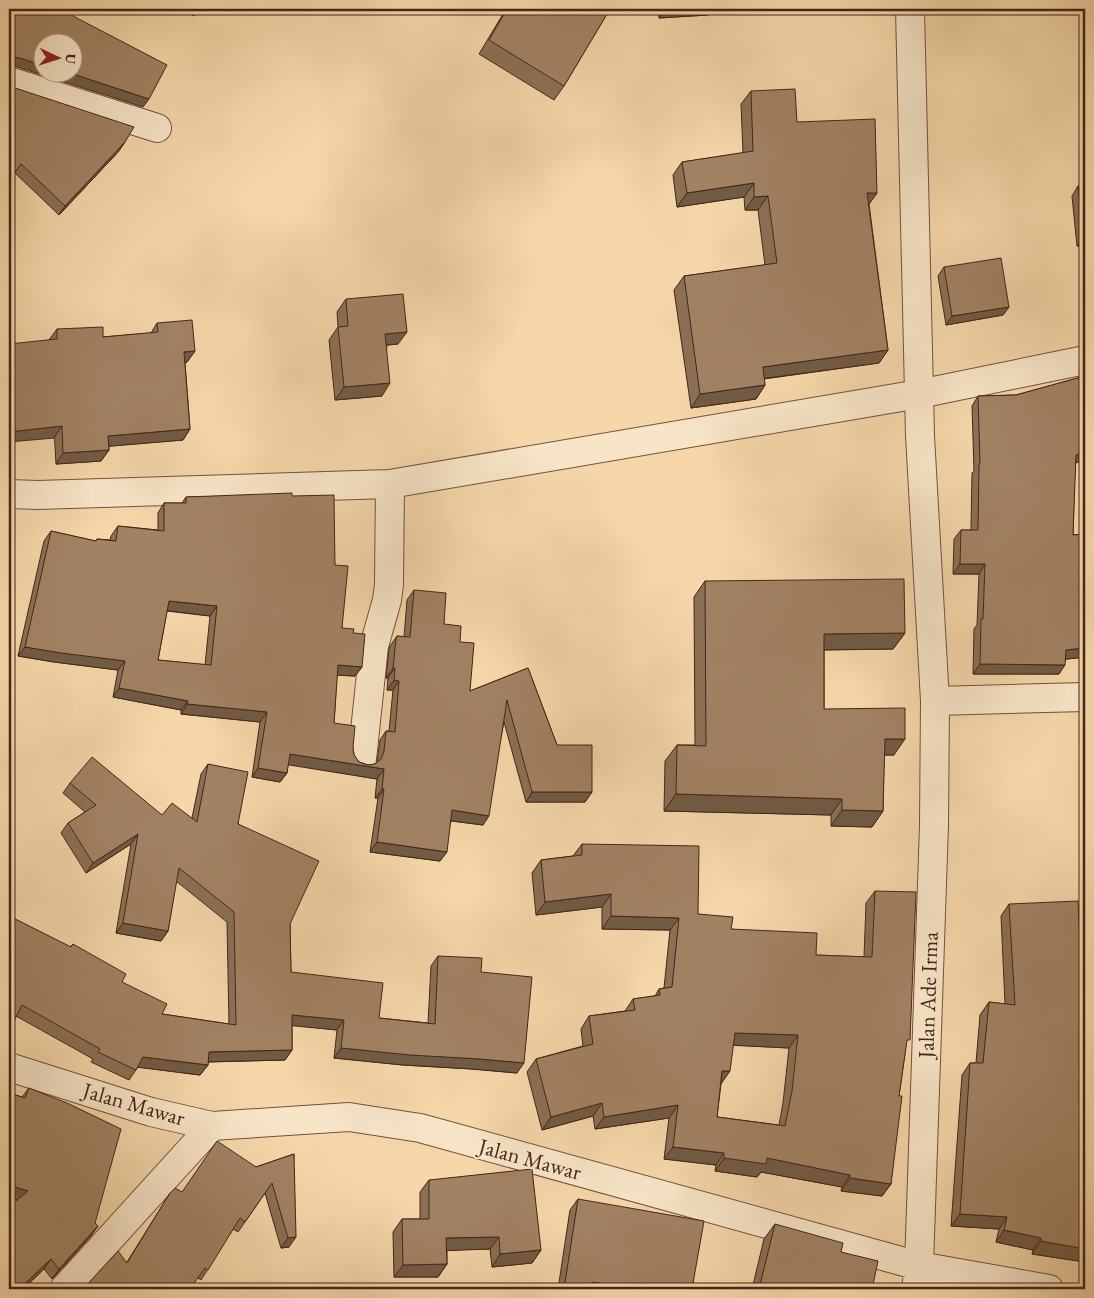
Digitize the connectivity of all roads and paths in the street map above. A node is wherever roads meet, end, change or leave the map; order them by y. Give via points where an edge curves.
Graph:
1 (910, 9) edge
2 (9, 82) edge
3 (157, 128) dead end
4 (1085, 360) edge
5 (919, 394) junction
6 (390, 484) junction
7 (9, 494) edge
8 (1085, 697) edge
9 (935, 701) junction
10 (362, 759) dead end
11 (9, 1066) edge
12 (212, 1126) junction
13 (918, 1278) edge
14 (64, 1289) edge
15 (1049, 1289) edge

1 - 5 street, Jalan Ade Irma
2 - 3 street
4 - 5 street
5 - 6 street
5 - 9 street, Jalan Ade Irma
6 - 7 street
6 - 10 street via 388,592 374,646
8 - 9 street
9 - 13 street, Jalan Ade Irma via 934,825
11 - 12 street, Jalan Mawar via 151,1112
12 - 13 street, Jalan Mawar via 349,1117 420,1128
12 - 14 street
13 - 15 street, Jalan Mawar

